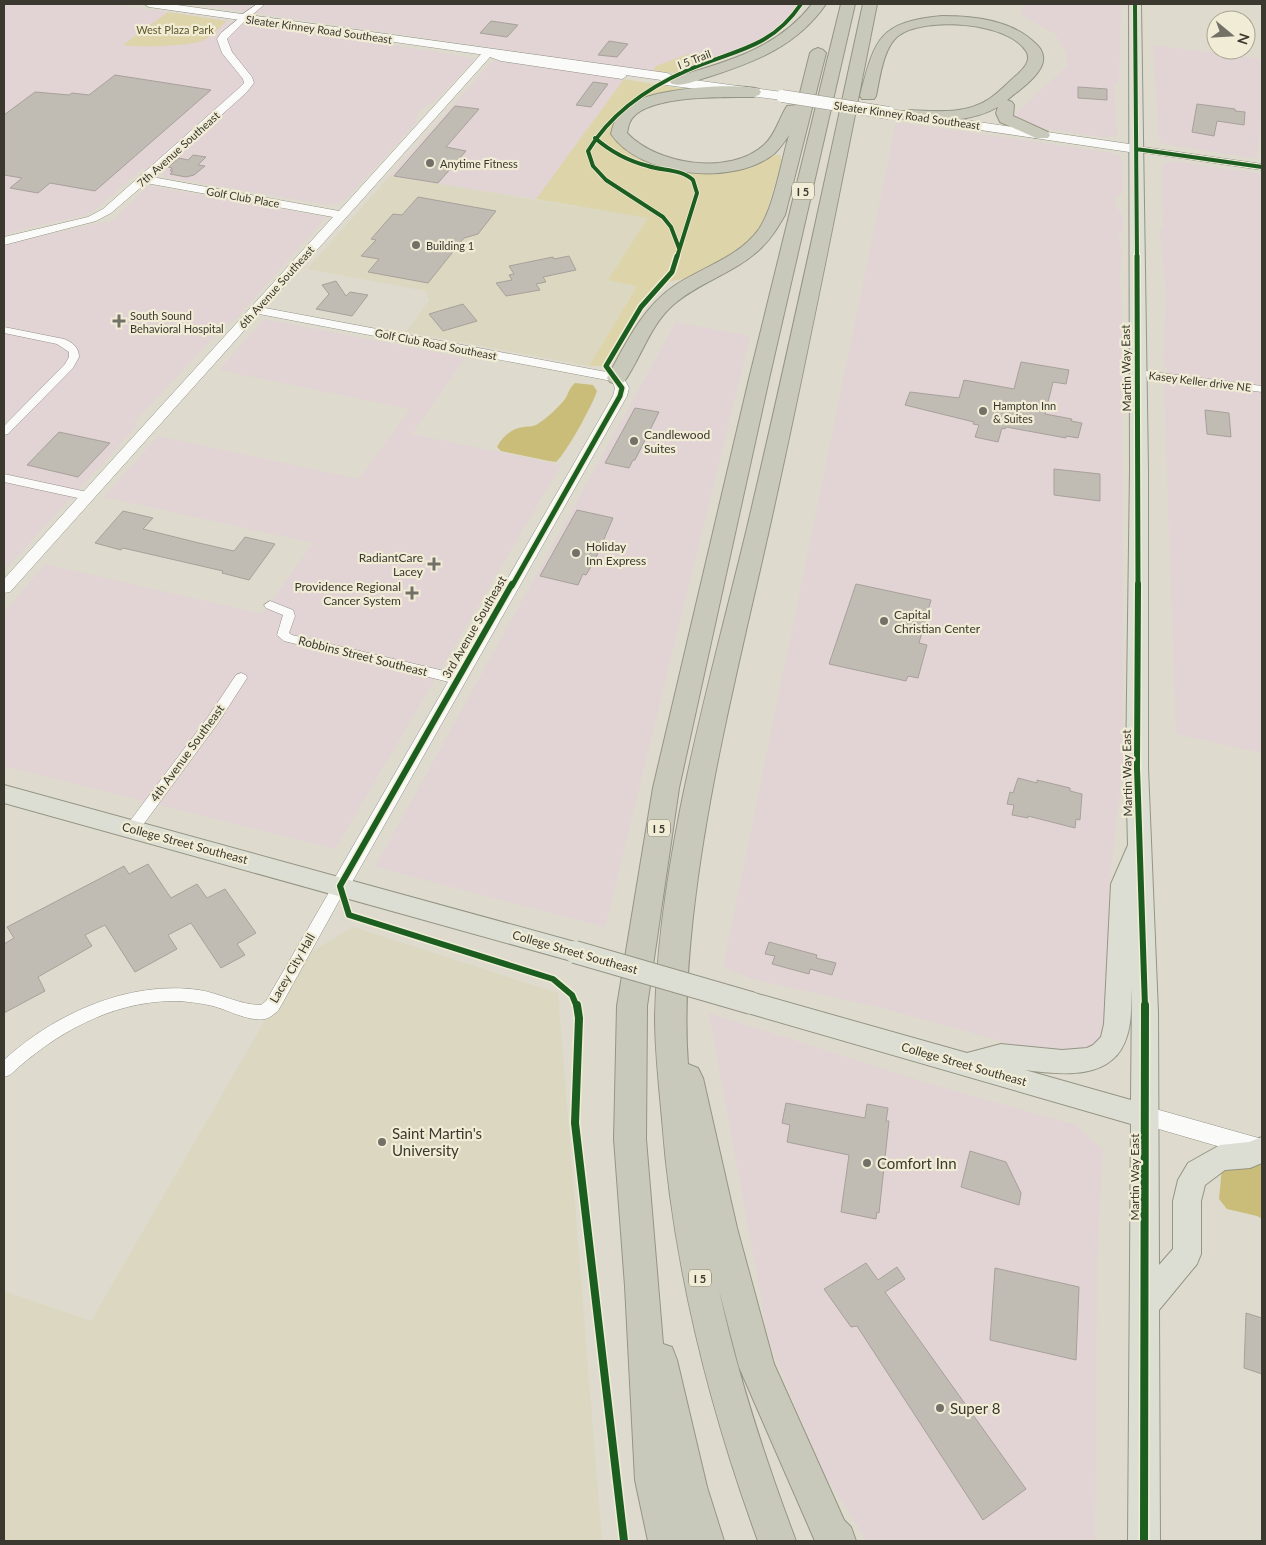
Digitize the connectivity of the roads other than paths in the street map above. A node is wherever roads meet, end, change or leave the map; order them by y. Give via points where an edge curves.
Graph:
1 (149, 4) edge
2 (154, 4) edge
3 (261, 4) edge
4 (870, 4) edge
5 (1135, 4) edge
6 (832, 6) edge
7 (980, 9) dead end
8 (244, 18) junction
9 (821, 42) dead end
10 (488, 53) junction
11 (816, 61) junction
12 (622, 76) joint
13 (677, 81) junction
14 (753, 92) junction
15 (1006, 105) junction
16 (908, 115) junction
17 (982, 126) junction
18 (1042, 135) junction
19 (1136, 149) junction
20 (1262, 167) edge
21 (144, 179) junction
22 (341, 215) junction
23 (4, 241) edge
24 (256, 310) junction
25 (4, 330) edge
26 (800, 345) junction
27 (1138, 373) junction
28 (617, 378) junction
29 (1262, 389) edge
30 (4, 432) edge
31 (4, 478) edge
32 (88, 496) junction
33 (4, 588) edge
34 (270, 605) dead end
35 (241, 678) dead end
36 (457, 679) junction
37 (4, 794) edge
38 (132, 829) junction
39 (1139, 844) junction
40 (340, 886) junction
41 (671, 1004) junction
42 (967, 1065) junction
43 (4, 1070) edge
44 (1145, 1116) junction
45 (1262, 1149) edge
46 (642, 1286) junction
47 (1146, 1303) junction
48 (667, 1541) edge
49 (705, 1541) edge
50 (777, 1541) edge
51 (837, 1541) edge
52 (1144, 1541) edge

1 - 2 main road, Sleater Kinney Road Southeast
2 - 8 main road, Sleater Kinney Road Southeast
3 - 8 street, 7th Avenue Southeast
4 - 26 highway, I 5
5 - 19 main road, Martin Way East
6 - 13 highway via 773,47
6 - 46 highway, I 5 via 759,379 666,788 648,895 632,1006 630,1060 630,1139
7 - 15 highway via 1037,36 1049,52 1049,61 1043,71
8 - 10 main road, Sleater Kinney Road Southeast
8 - 21 street, 7th Avenue Southeast via 222,39 227,53 248,80 247,86
9 - 11 highway
10 - 12 street, Sleater Kinney Road Southeast via 501,58
10 - 13 main road, Sleater Kinney Road Southeast
10 - 22 street, 6th Avenue Southeast
11 - 14 highway via 779,137 764,153 749,161 723,167 677,165 636,151 619,134 623,118 657,99 691,93
11 - 28 highway via 776,215 769,230 740,257 665,302
12 - 13 main road, Sleater Kinney Road Southeast
13 - 14 main road, Sleater Kinney Road Southeast
14 - 16 main road, Sleater Kinney Road Southeast, bridge
15 - 17 highway
15 - 18 highway via 1006,119
16 - 17 main road, Sleater Kinney Road Southeast
16 - 26 highway via 962,115 989,106 1031,70 1036,61 1034,50 1025,40 1009,32 966,21 919,23 891,35 874,69
17 - 18 main road, Sleater Kinney Road Southeast
18 - 19 main road, Sleater Kinney Road Southeast
19 - 20 street
19 - 27 main road, Martin Way East
21 - 22 street, Golf Club Place
21 - 23 street, 7th Avenue Southeast via 119,202 92,219
22 - 24 street, 6th Avenue Southeast
24 - 28 street, Golf Club Road Southeast
24 - 32 street, 6th Avenue Southeast
25 - 30 street via 60,341 71,347 74,358
26 - 41 highway, I 5 via 698,794 681,898
27 - 29 street, Kasey Keller drive NE
27 - 39 main road, Martin Way East
28 - 36 street, 3rd Avenue Southeast via 622,388 620,396
31 - 32 street
32 - 33 street, 6th Avenue Southeast
34 - 36 street, Robbins Street Southeast via 289,613 283,629 283,635 288,638
35 - 38 street, 4th Avenue Southeast
36 - 40 street, 3rd Avenue Southeast
37 - 38 main road, College Street Southeast
38 - 40 main road, College Street Southeast
39 - 42 main road via 1123,884 1118,1011 1111,1044 1098,1057 1071,1063 1003,1055
39 - 44 main road, Martin Way East
40 - 42 main road, College Street Southeast, bridge
40 - 43 street, Lacey City Hall via 272,1006 264,1012 198,996 171,994 125,1001 100,1009 44,1038
41 - 50 highway, I 5 via 679,1148 693,1249 717,1354 755,1486
41 - 51 highway via 720,1228 757,1367
42 - 44 main road, College Street Southeast
44 - 45 street
44 - 47 main road, Martin Way East
45 - 47 main road via 1220,1158 1198,1172 1192,1180 1187,1201 1186,1254
46 - 48 highway via 654,1480
46 - 49 highway, I 5 via 688,1488
47 - 52 main road, Martin Way East

